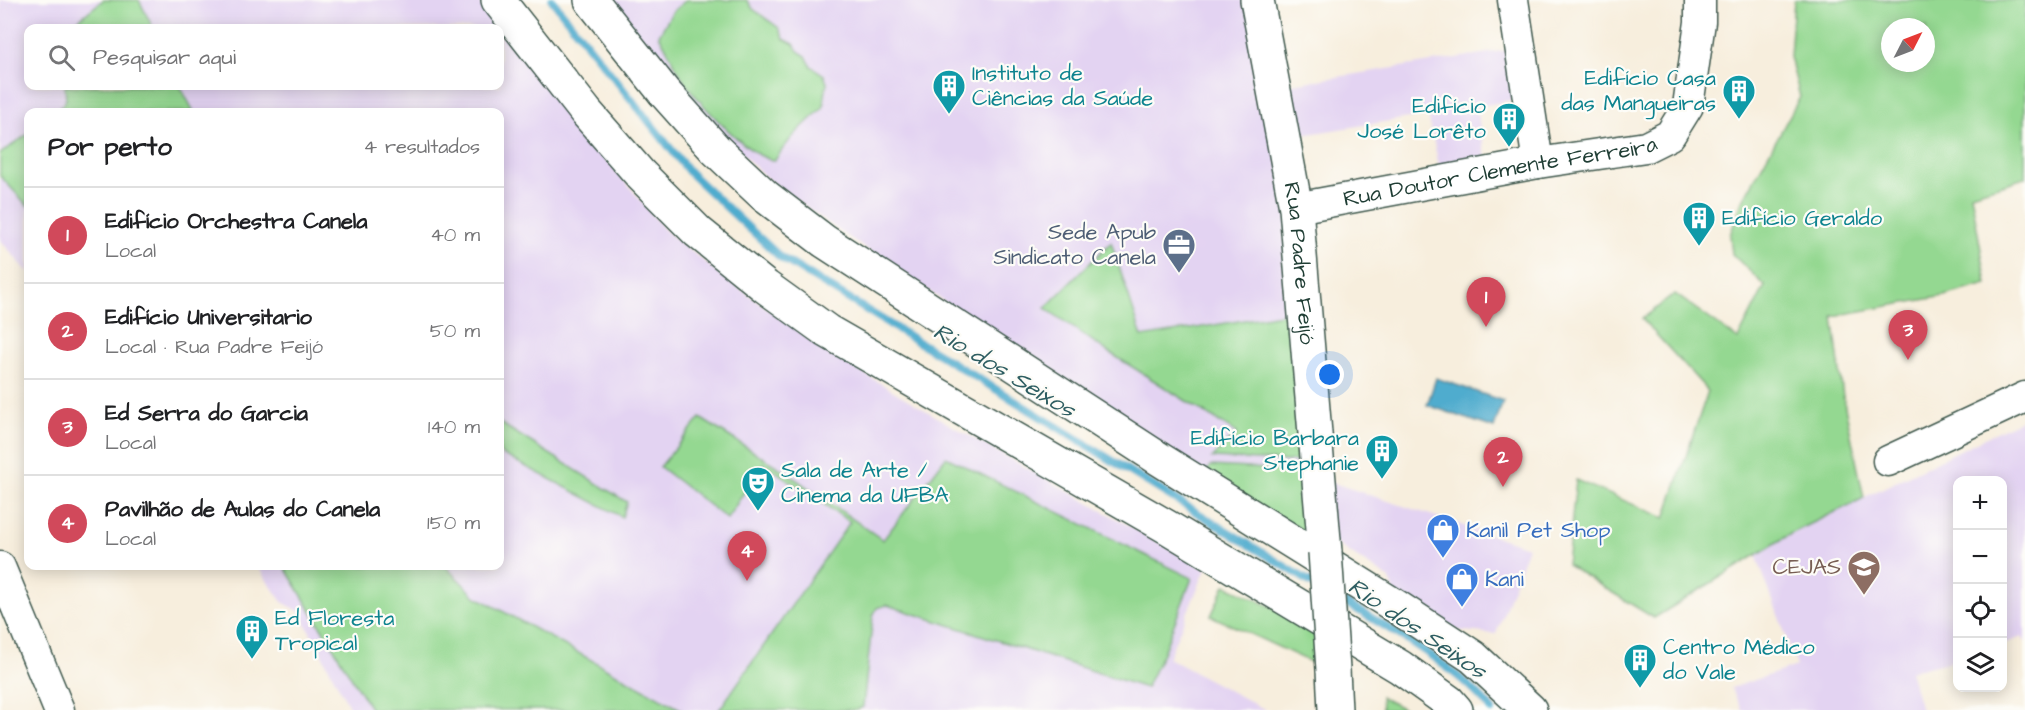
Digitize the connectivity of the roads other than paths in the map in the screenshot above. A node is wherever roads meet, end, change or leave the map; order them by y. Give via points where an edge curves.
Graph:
1 (498, 0) edge
2 (591, 0) edge
3 (1257, 0) edge
4 (1513, 0) edge
5 (1700, 0) edge
6 (1538, 164) junction
7 (1296, 208) junction
8 (2025, 397) edge
9 (1888, 461) dead end
10 (0, 567) edge
11 (59, 710) edge
12 (1335, 710) edge
13 (1456, 710) edge
14 (1530, 710) edge

1 - 13 main road via 641,175 698,232 766,287 827,331 1179,533 1400,667
2 - 14 main road via 716,150 765,196 807,228 1161,460 1465,652
3 - 7 main road, Rua Padre Feijó
4 - 6 street
5 - 6 street, Rua Doutor Clemente Ferreira via 1688,106 1670,135 1646,147
6 - 7 street, Rua Doutor Clemente Ferreira
7 - 12 main road, Rua Padre Feijó, bridge
8 - 9 street
10 - 11 street

